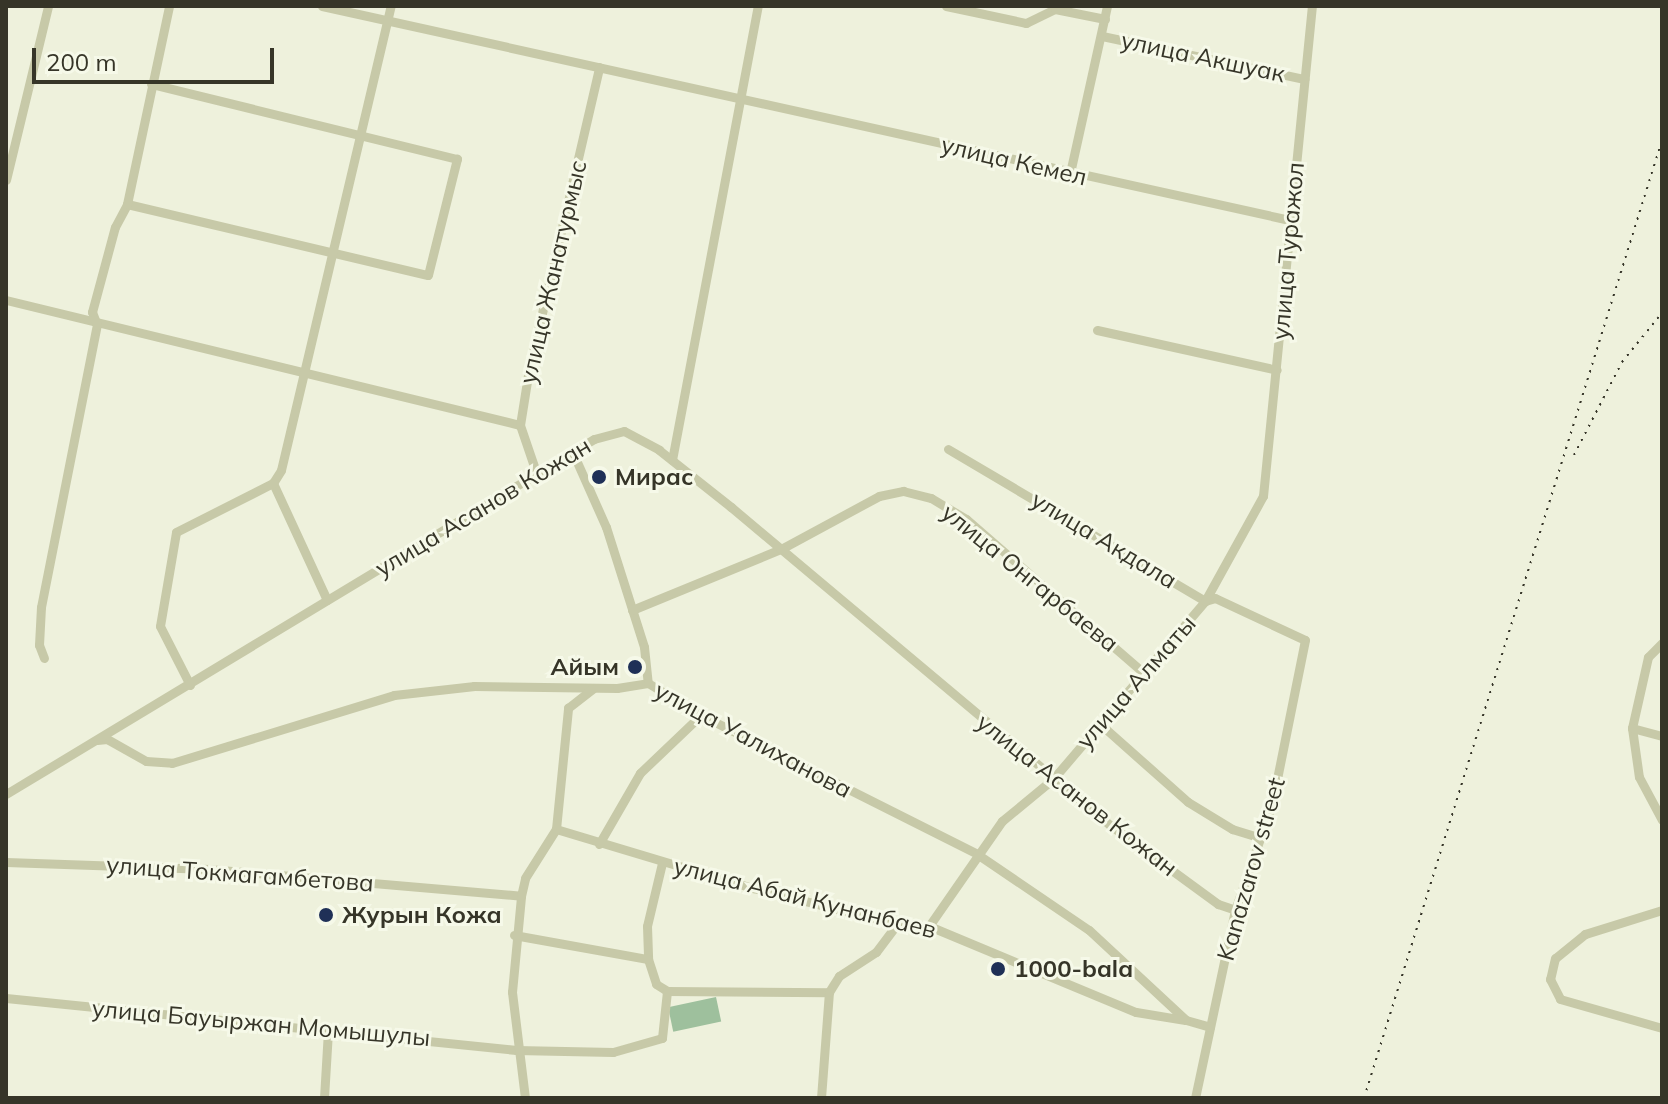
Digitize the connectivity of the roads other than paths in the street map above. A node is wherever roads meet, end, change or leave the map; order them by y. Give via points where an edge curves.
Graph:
1 (48, 6) edge
2 (169, 6) edge
3 (322, 6) edge
4 (391, 6) edge
5 (758, 6) edge
6 (946, 6) edge
7 (1107, 6) edge
8 (1312, 6) edge
9 (1105, 19) junction
10 (387, 20) junction
11 (1102, 36) junction
12 (599, 67) junction
13 (1304, 79) junction
14 (151, 84) junction
15 (738, 98) junction
16 (360, 135) junction
17 (1070, 173) junction
18 (6, 180) edge
19 (127, 204) junction
20 (1290, 220) junction
21 (332, 254) junction
22 (6, 300) edge
23 (97, 325) junction
24 (1097, 330) dead end
25 (1277, 370) junction
26 (304, 372) junction
27 (520, 425) junction
28 (948, 449) dead end
29 (573, 453) junction
30 (672, 460) junction
31 (537, 475) junction
32 (273, 483) junction
33 (1263, 496) joint
34 (781, 549) junction
35 (327, 600) junction
36 (1205, 601) junction
37 (632, 610) junction
38 (1305, 640) joint
39 (1662, 643) edge
40 (44, 658) dead end
41 (1145, 674) junction
42 (648, 683) junction
43 (190, 685) junction
44 (594, 688) junction
45 (701, 715) junction
46 (1099, 723) junction
47 (1632, 728) junction
48 (1662, 736) edge
49 (96, 740) junction
50 (1053, 779) junction
51 (6, 794) edge
52 (1662, 820) edge
53 (556, 829) junction
54 (1259, 837) junction
55 (599, 844) junction
56 (977, 854) junction
57 (6, 862) edge
58 (662, 863) junction
59 (521, 896) junction
60 (1235, 910) junction
61 (1662, 910) edge
62 (897, 924) junction
63 (929, 926) junction
64 (514, 935) junction
65 (648, 959) junction
66 (667, 991) junction
67 (829, 992) junction
68 (6, 998) edge
69 (1186, 1020) junction
70 (1210, 1027) junction
71 (1662, 1028) edge
72 (328, 1030) junction
73 (516, 1050) junction
74 (324, 1098) edge
75 (525, 1098) edge
76 (821, 1098) edge
77 (1195, 1098) edge

1 - 18 street
2 - 14 street
3 - 10 street, улица Кемел
4 - 10 street
5 - 15 street
6 - 9 street, улица Акшуак via 1026,23 1055,9
7 - 9 street
8 - 13 street, улица Туражол
9 - 11 street
10 - 12 street, улица Кемел
10 - 16 street
11 - 13 street, улица Акшуак
11 - 17 street
12 - 15 street, улица Кемел
12 - 27 street, улица Жанатурмыс
13 - 20 street, улица Туражол
14 - 16 street
14 - 19 street
15 - 17 street, улица Кемел
15 - 30 street
16 - 21 street
16 - 21 street via 457,159 428,275
17 - 20 street, улица Кемел
19 - 21 street
19 - 23 street via 115,227 92,312
20 - 25 street, улица Туражол
21 - 26 street
22 - 23 street
23 - 26 street
23 - 40 street via 41,607 39,645
24 - 25 street
25 - 33 street, улица Туражол
26 - 27 street
26 - 32 street via 281,470
27 - 31 street
28 - 36 street, улица Акдала
29 - 30 street, улица Асанов Кожан via 624,431
29 - 31 street, улица Асанов Кожан
29 - 37 street via 606,527
30 - 34 street, улица Асанов Кожан
31 - 35 street, улица Асанов Кожан
32 - 35 street
32 - 43 street via 176,532 160,626
33 - 36 street, улица Алматы
34 - 37 street, улица Онгарбаева
34 - 41 street, улица Онгарбаева via 879,496 903,491 931,498 966,519
34 - 50 street, улица Асанов Кожан
35 - 43 street, улица Асанов Кожан
36 - 38 street, улица Акдала via 1215,598
36 - 41 street, улица Алматы
37 - 42 street via 648,663
38 - 54 street, Kanazarov street via 1272,804
39 - 47 street via 1648,657
41 - 46 street, улица Алматы
42 - 44 street, улица Уалиханова
42 - 45 street, улица Уалиханова
43 - 49 street, улица Асанов Кожан
44 - 49 street, улица Уалиханова via 474,686 394,695 172,763 146,761 107,739
44 - 53 street via 568,708 563,725
45 - 55 street via 640,773
45 - 56 street, улица Уалиханова
46 - 50 street, улица Алматы
46 - 54 street via 1188,802 1232,829
47 - 48 street
47 - 52 street via 1639,777
49 - 51 street, улица Асанов Кожан
50 - 56 street, улица Алматы via 1002,821
50 - 60 street, улица Асанов Кожан via 1218,904
53 - 55 street, улица Абай Кунанбаев
53 - 59 street via 525,878
54 - 60 street, Kanazarov street
55 - 58 street, улица Абай Кунанбаев
56 - 63 street, улица Алматы
56 - 69 street, улица Уалиханова via 1089,930
57 - 59 street, улица Токмагамбетова via 209,869
58 - 62 street, улица Абай Кунанбаев
58 - 65 street via 647,926
59 - 64 street
60 - 70 street, Kanazarov street
61 - 71 street via 1585,934 1562,952 1550,979 1560,999
62 - 63 street, улица Абай Кунанбаев
62 - 67 street via 876,952 839,976
63 - 69 street, улица Абай Кунанбаев via 1136,1012
64 - 65 street
64 - 73 street
65 - 66 street via 656,984
66 - 67 street
66 - 73 street, улица Бауыржан Момышулы via 663,1031 655,1044 613,1052
67 - 76 street
68 - 72 street, улица Бауыржан Момышулы
69 - 70 street, улица Уалиханова
70 - 77 street, Kanazarov street
72 - 73 street, улица Бауыржан Момышулы
72 - 74 street
73 - 75 street

